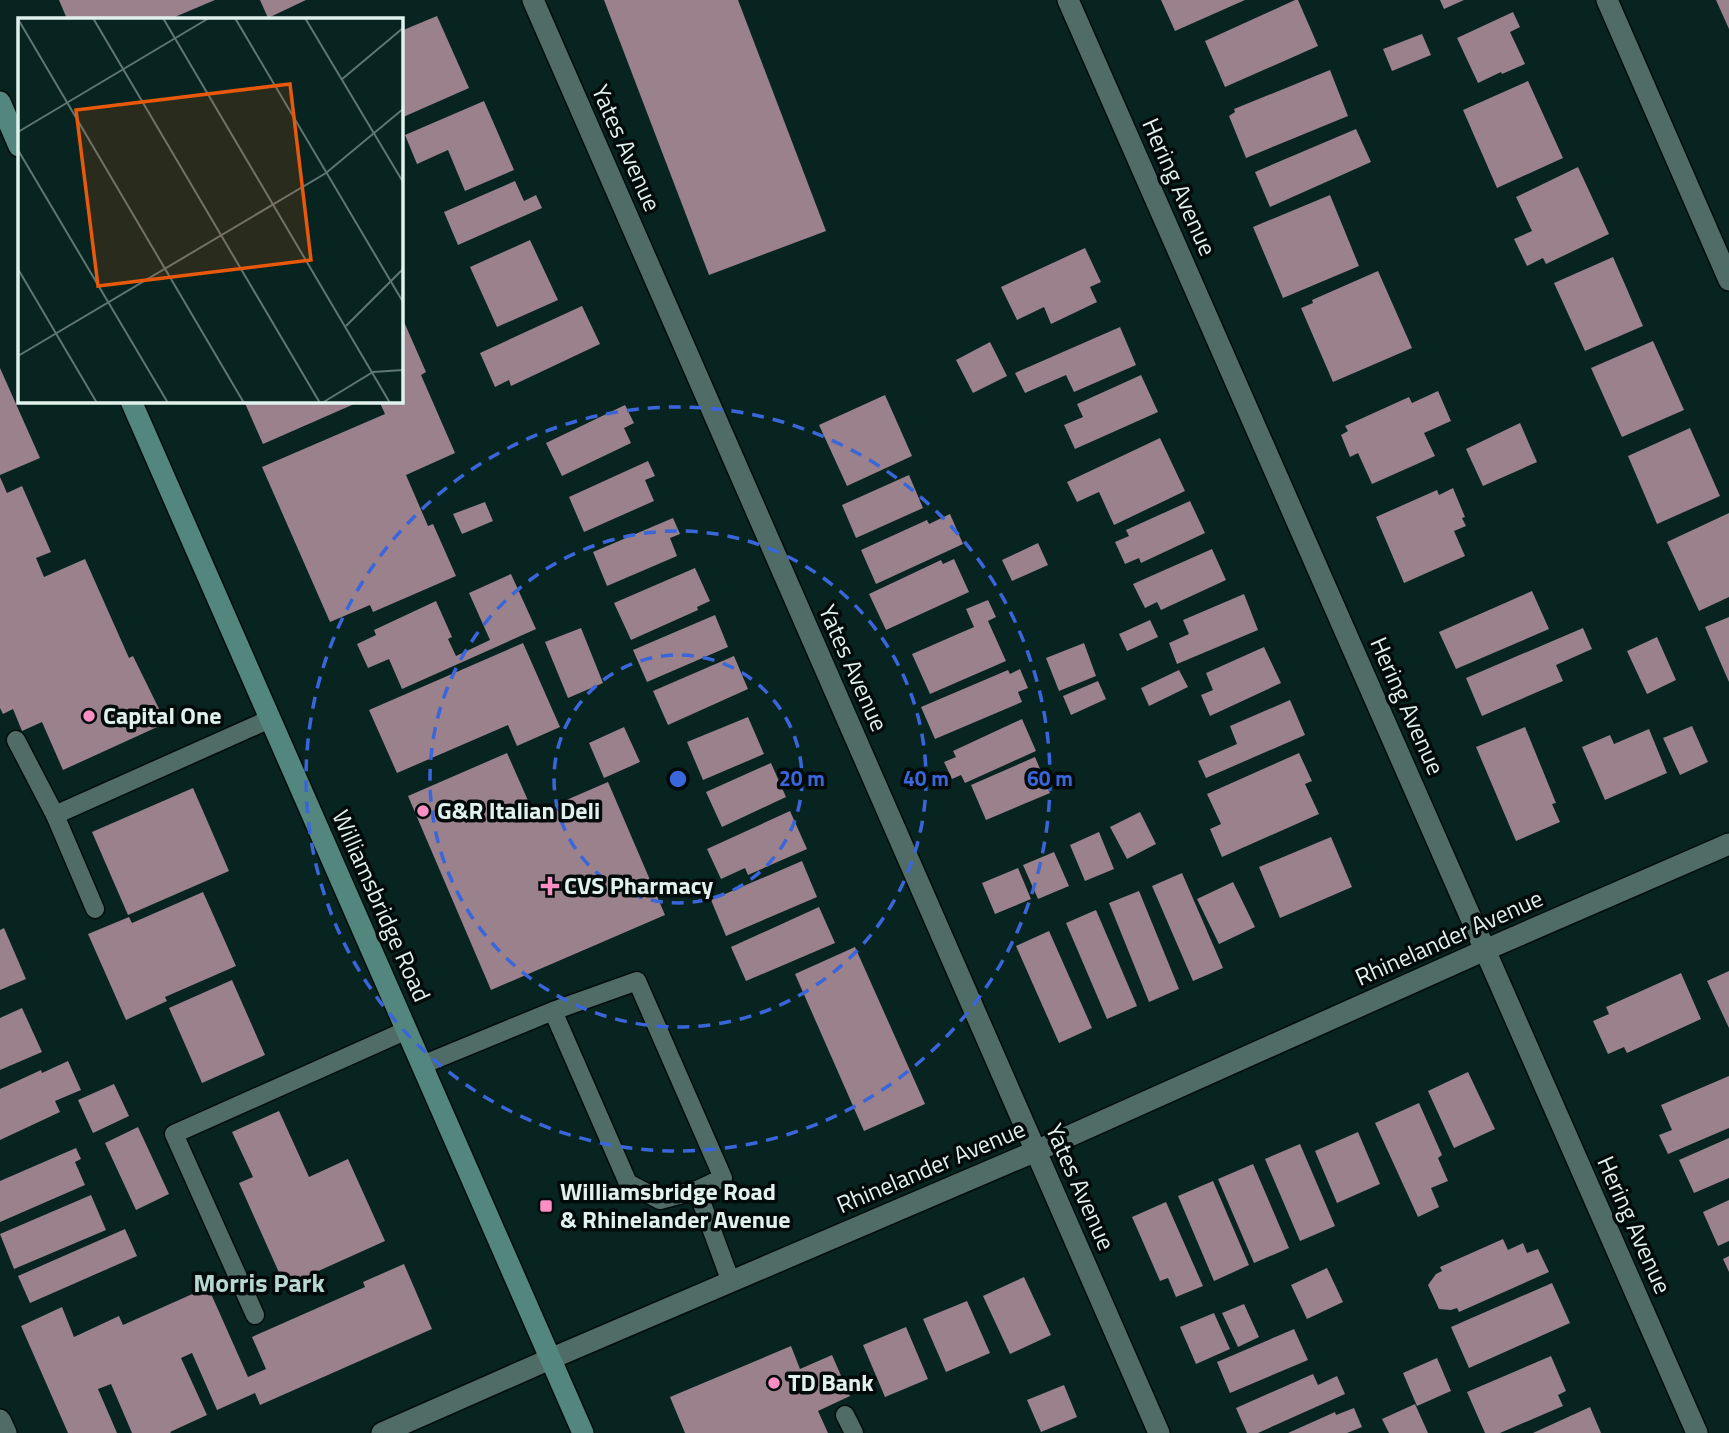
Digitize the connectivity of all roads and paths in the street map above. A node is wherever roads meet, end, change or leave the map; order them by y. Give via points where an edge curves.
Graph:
1 (533, 0) edge
2 (1068, 0) edge
3 (1606, 0) edge
4 (0, 102) edge
5 (18, 144) edge
6 (1729, 280) edge
7 (131, 402) edge
8 (270, 719) junction
9 (16, 740) dead end
10 (55, 815) junction
11 (1729, 844) edge
12 (95, 909) dead end
13 (1485, 950) junction
14 (553, 1011) junction
15 (407, 1031) junction
16 (422, 1065) junction
17 (1036, 1151) junction
18 (696, 1189) junction
19 (731, 1282) junction
20 (255, 1315) dead end
21 (550, 1359) junction
22 (845, 1415) dead end
23 (0, 1420) edge
24 (5, 1433) edge
25 (382, 1433) edge
26 (583, 1433) edge
27 (854, 1433) edge
28 (1159, 1433) edge
29 (1697, 1433) edge

1 - 17 street, Yates Avenue
2 - 13 street, Hering Avenue
3 - 6 street
4 - 5 main road
7 - 8 main road, Williamsbridge Road
8 - 10 lane
8 - 15 main road, Williamsbridge Road
9 - 10 lane
10 - 12 lane
11 - 13 street, Rhinelander Avenue
13 - 17 street, Rhinelander Avenue
13 - 29 street, Hering Avenue
14 - 16 lane
14 - 18 lane via 628,1183 660,1200
14 - 18 lane via 637,981 723,1178
15 - 16 main road, Williamsbridge Road
15 - 20 lane via 174,1134
16 - 21 main road, Williamsbridge Road
17 - 19 street, Rhinelander Avenue
17 - 28 street, Yates Avenue
18 - 19 lane
19 - 21 street, Rhinelander Avenue
21 - 25 street, Rhinelander Avenue
21 - 26 main road, Williamsbridge Road
22 - 27 lane
23 - 24 street

